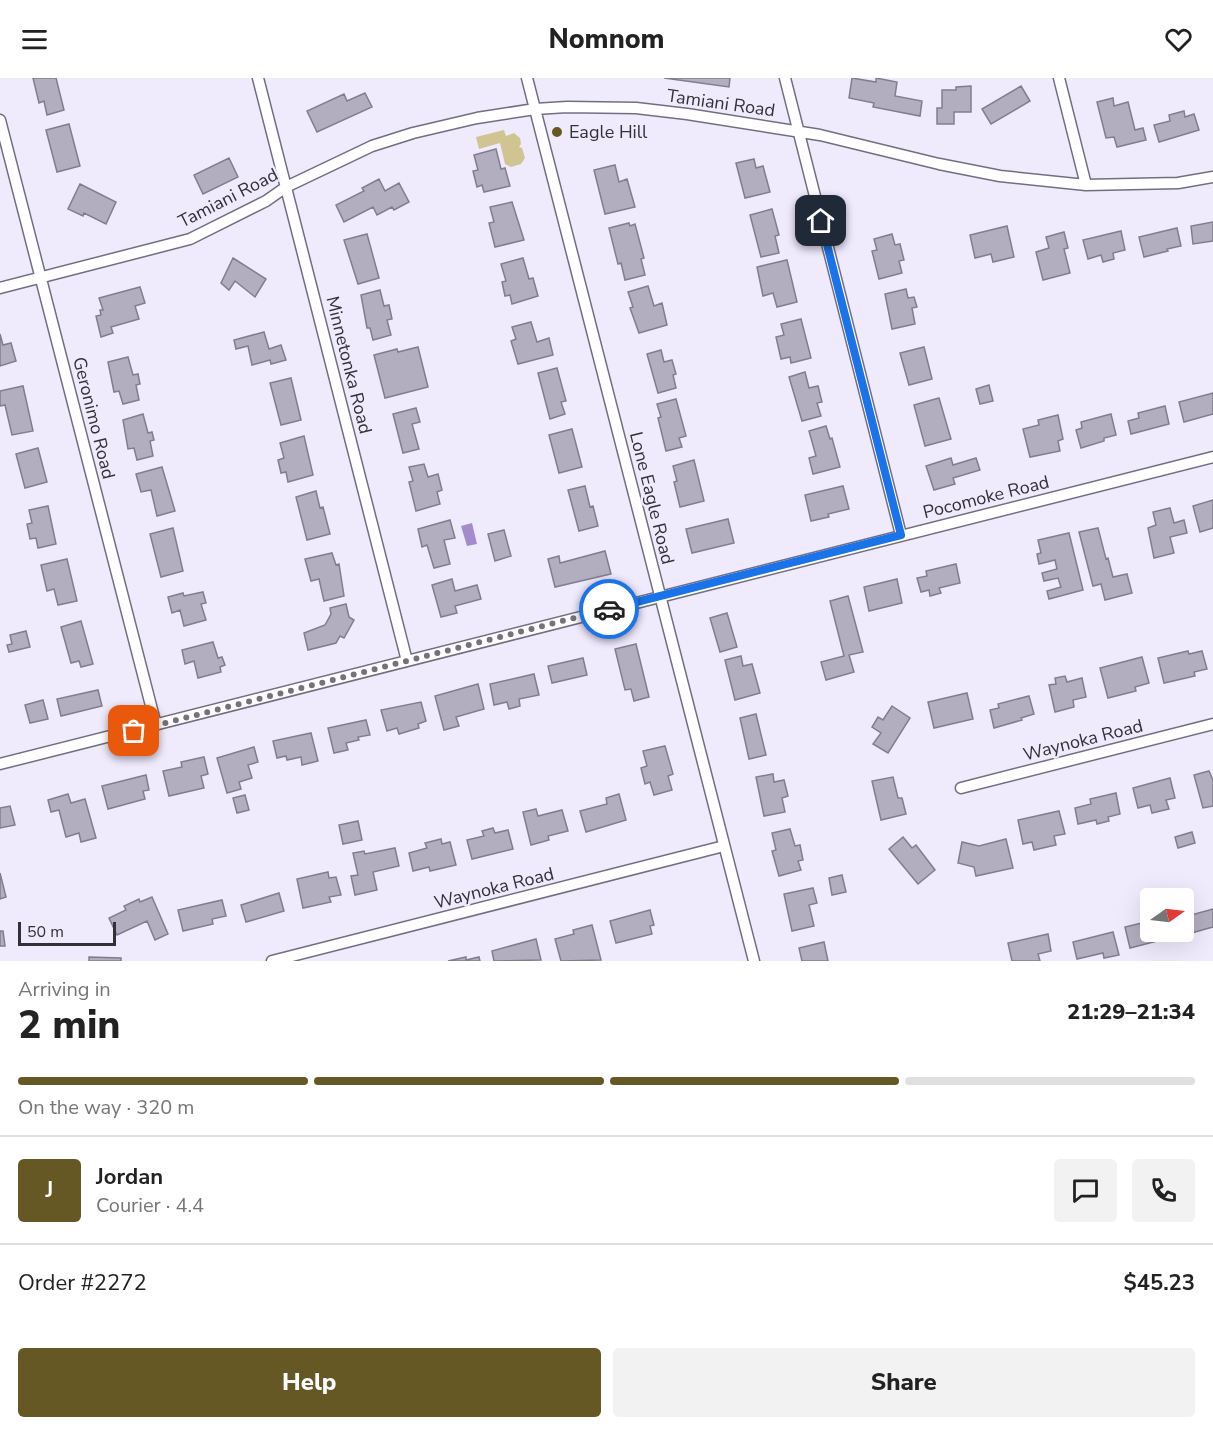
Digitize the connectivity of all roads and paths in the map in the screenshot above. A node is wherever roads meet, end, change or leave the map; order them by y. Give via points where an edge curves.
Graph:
1 (258, 78) edge
2 (527, 78) edge
3 (785, 78) edge
4 (1059, 78) edge
5 (535, 109) junction
6 (0, 120) edge
7 (799, 131) junction
8 (1213, 177) edge
9 (1086, 185) junction
10 (286, 187) junction
11 (41, 278) junction
12 (0, 288) edge
13 (1213, 457) edge
14 (901, 535) junction
15 (660, 596) junction
16 (407, 661) junction
17 (1213, 724) edge
18 (156, 725) junction
19 (0, 764) edge
20 (961, 788) dead end
21 (724, 846) junction
22 (272, 961) edge
23 (754, 961) edge

1 - 10 street, Minnetonka Road
2 - 5 street, Lone Eagle Road
3 - 7 street
4 - 9 street
5 - 7 street, Tamiani Road via 636,108
5 - 10 street, Tamiani Road via 477,118 391,140
5 - 15 street, Lone Eagle Road
6 - 11 street, Geronimo Road
7 - 9 street, Tamiani Road via 1000,176
7 - 14 street
8 - 9 street, Tamiani Road via 1178,183
10 - 11 street, Tamiani Road via 190,239
10 - 16 street, Minnetonka Road
11 - 12 street, Tamiani Road
11 - 18 street, Geronimo Road
13 - 14 street, Pocomoke Road
14 - 15 street, Pocomoke Road
15 - 16 street, Pocomoke Road
15 - 21 street, Lone Eagle Road
16 - 18 street, Pocomoke Road
17 - 20 street, Waynoka Road
18 - 19 street, Pocomoke Road
21 - 22 street, Waynoka Road
21 - 23 street, Lone Eagle Road

